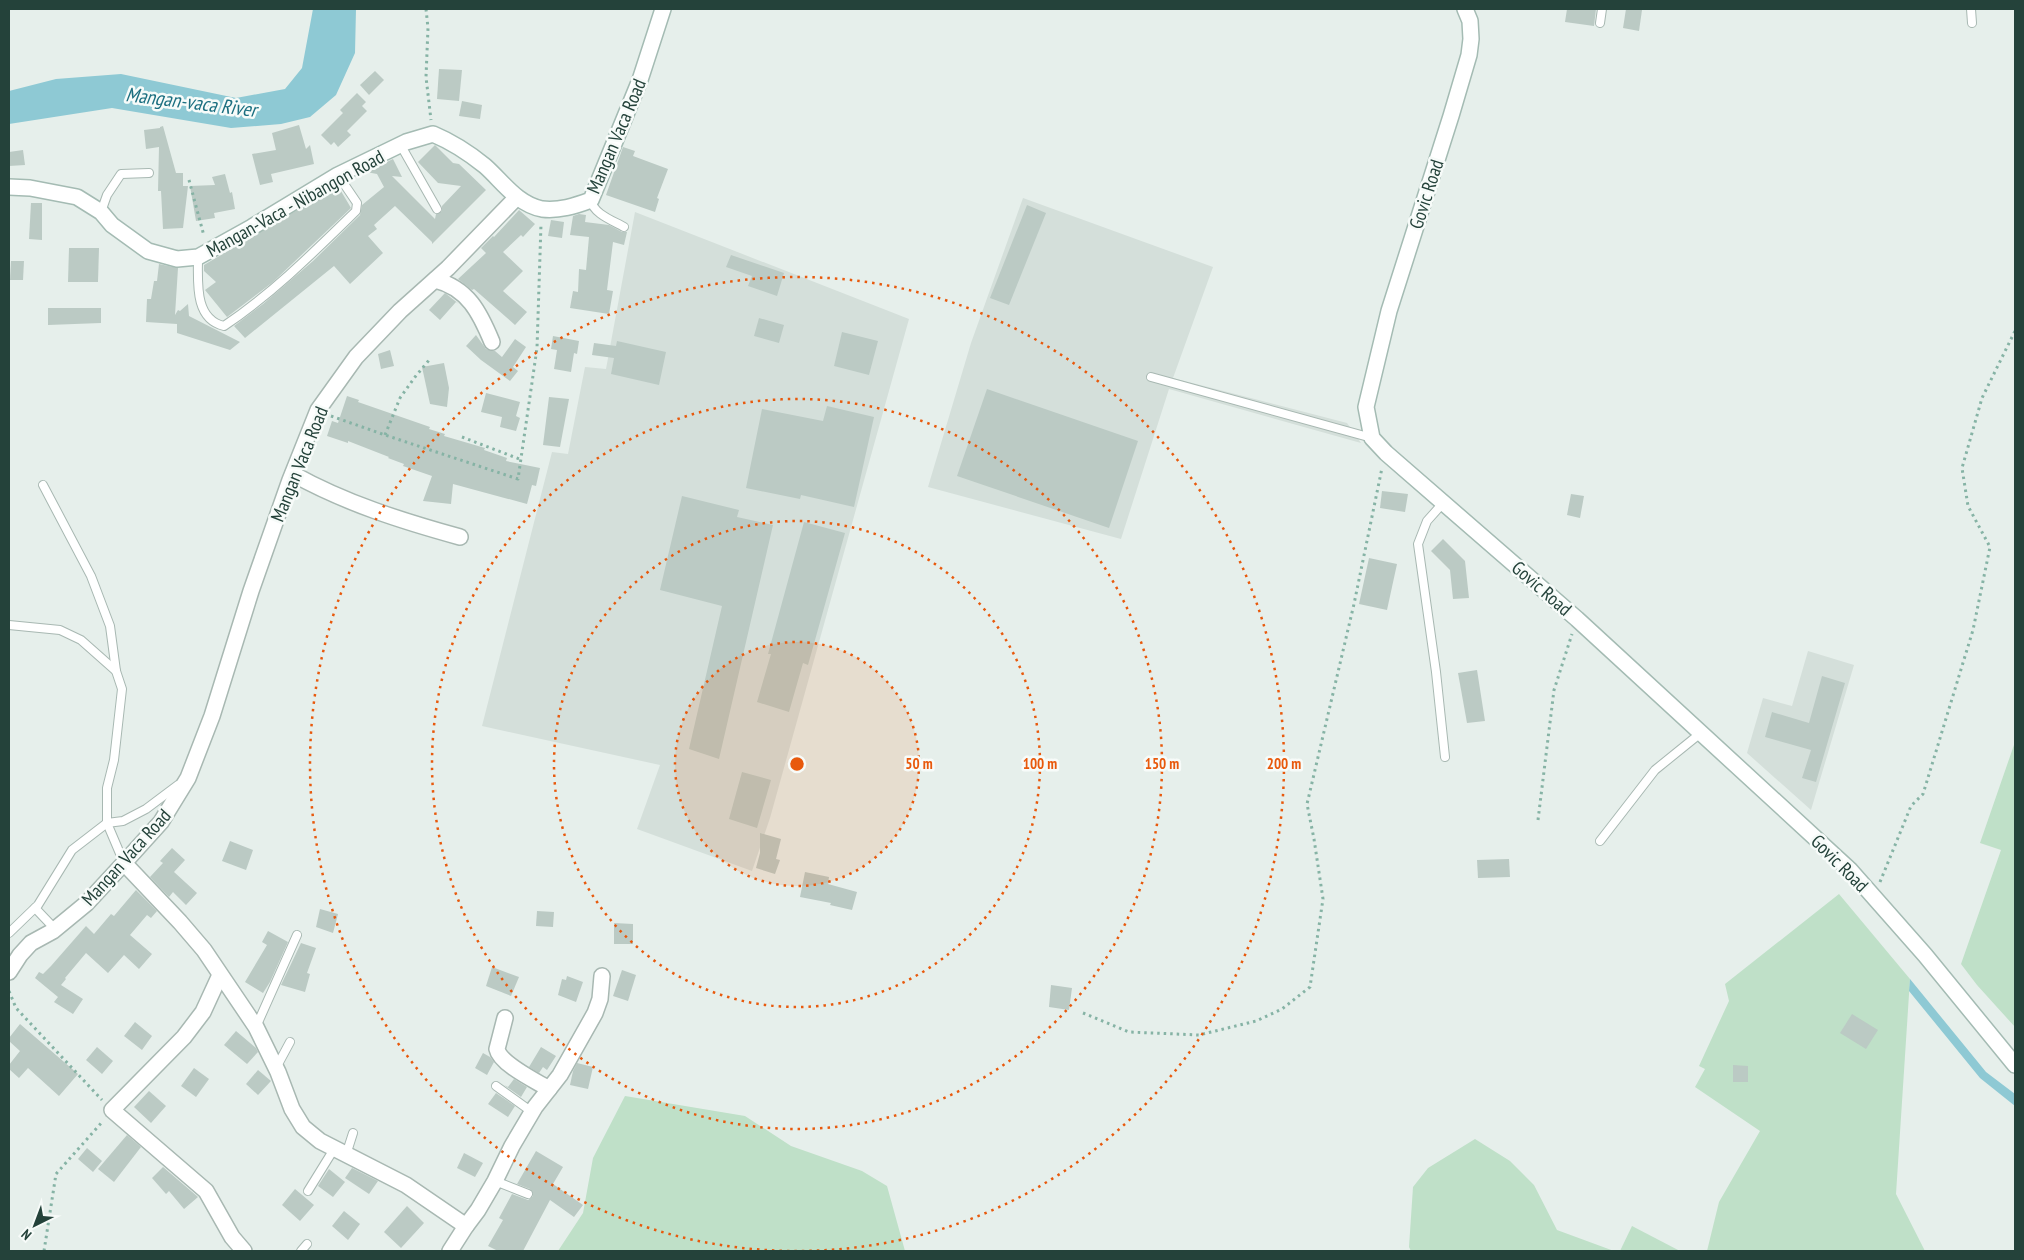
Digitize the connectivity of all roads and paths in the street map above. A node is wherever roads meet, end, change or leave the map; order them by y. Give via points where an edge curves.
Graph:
1 (426, 9) edge
2 (663, 9) edge
3 (1465, 9) edge
4 (1602, 9) edge
5 (1971, 9) edge
6 (1600, 23) dead end
7 (1972, 23) dead end
8 (433, 134) junction
9 (400, 144) junction
10 (149, 173) dead end
11 (338, 175) junction
12 (189, 180) dead end
13 (9, 187) edge
14 (516, 198) junction
15 (591, 200) junction
16 (437, 209) dead end
17 (542, 209) junction
18 (101, 212) junction
19 (624, 227) dead end
20 (203, 254) junction
21 (435, 280) junction
22 (2015, 331) edge
23 (492, 342) dead end
24 (430, 359) dead end
25 (1151, 377) dead end
26 (318, 410) junction
27 (385, 435) junction
28 (462, 437) dead end
29 (1372, 438) junction
30 (1386, 453) junction
31 (522, 460) junction
32 (292, 474) junction
33 (43, 486) dead end
34 (1444, 502) junction
35 (460, 537) dead end
36 (1577, 619) junction
37 (9, 625) edge
38 (116, 671) junction
39 (1702, 732) junction
40 (1444, 757) dead end
41 (188, 778) junction
42 (1538, 820) dead end
43 (108, 823) junction
44 (1600, 841) dead end
45 (124, 863) junction
46 (1874, 897) junction
47 (35, 908) junction
48 (55, 929) junction
49 (9, 933) edge
50 (298, 935) dead end
51 (9, 972) edge
52 (220, 975) junction
53 (602, 976) dead end
54 (9, 991) edge
55 (1083, 1013) dead end
56 (505, 1018) dead end
57 (256, 1027) junction
58 (290, 1042) dead end
59 (2015, 1065) edge
60 (276, 1068) junction
61 (496, 1086) dead end
62 (549, 1089) junction
63 (112, 1110) junction
64 (532, 1112) junction
65 (353, 1133) dead end
66 (340, 1152) junction
67 (496, 1181) junction
68 (308, 1190) dead end
69 (528, 1194) dead end
70 (466, 1226) junction
71 (307, 1244) dead end
72 (44, 1251) edge
73 (244, 1251) edge
74 (301, 1251) edge
75 (450, 1251) edge

1 - 8 path via 426,77
2 - 15 street, Mangan Vaca Road via 640,80
3 - 29 street, Govic Road via 1470,21 1469,55 1388,310 1366,407
4 - 6 lane
5 - 7 lane
8 - 9 street, Mangan-Vaca - Nibangon Road
8 - 14 street via 456,144
9 - 11 street, Mangan-Vaca - Nibangon Road
9 - 16 lane
10 - 18 lane via 121,174 107,195
11 - 20 street, Mangan-Vaca - Nibangon Road
11 - 20 lane via 358,203 356,211 292,273 224,326 208,318 198,294
12 - 20 path
13 - 18 street, Mangan-Vaca - Nibangon Road via 77,197
14 - 17 street, Mangan Vaca Road
14 - 21 street, Mangan Vaca Road
15 - 17 street, Mangan Vaca Road via 566,209
15 - 19 lane via 594,208
17 - 31 path via 537,348
18 - 20 street, Mangan-Vaca - Nibangon Road via 148,251 177,259
21 - 23 street via 449,283 465,296 479,312
21 - 26 street, Mangan Vaca Road via 356,357
22 - 46 path via 1982,398 1962,468 1968,506 1990,547 1973,630 1923,794 1911,806
24 - 27 path via 400,398
25 - 29 lane
26 - 27 path
26 - 32 street, Mangan Vaca Road
27 - 31 path via 518,479
28 - 31 path
29 - 30 street, Govic Road
30 - 34 street, Govic Road
30 - 55 path via 1307,804 1323,898 1310,987 1282,1009 1256,1020 1199,1035 1130,1032
32 - 35 street via 324,492 395,519
32 - 41 street, Mangan Vaca Road via 212,716
33 - 38 lane via 91,576 110,626
34 - 36 street, Govic Road
34 - 40 lane via 1427,521 1418,544
36 - 39 street, Govic Road
36 - 42 path via 1554,690
37 - 38 lane via 60,630 81,640
38 - 43 lane via 122,689 114,760 107,788
39 - 44 lane via 1655,770
39 - 46 street, Govic Road via 1850,870
41 - 43 lane via 146,809 123,821
41 - 45 street, Mangan Vaca Road via 161,822
43 - 45 lane
43 - 47 lane via 72,850
45 - 48 street, Mangan Vaca Road via 87,903
45 - 52 street via 180,922
46 - 59 street, Govic Road
47 - 48 lane
47 - 49 lane
48 - 51 street, Mangan Vaca Road via 31,943
50 - 57 lane
52 - 57 street
52 - 63 street via 203,1012 184,1037
53 - 62 street via 595,1013
54 - 63 path via 16,1008
56 - 62 street via 498,1054
57 - 60 street
58 - 60 lane
60 - 66 street via 303,1128
61 - 64 lane
62 - 64 street
63 - 72 path via 56,1174
63 - 73 street via 206,1191
64 - 67 street
65 - 66 lane
66 - 68 lane
66 - 70 street via 406,1185
67 - 69 lane
67 - 70 street
70 - 75 street
71 - 74 lane

